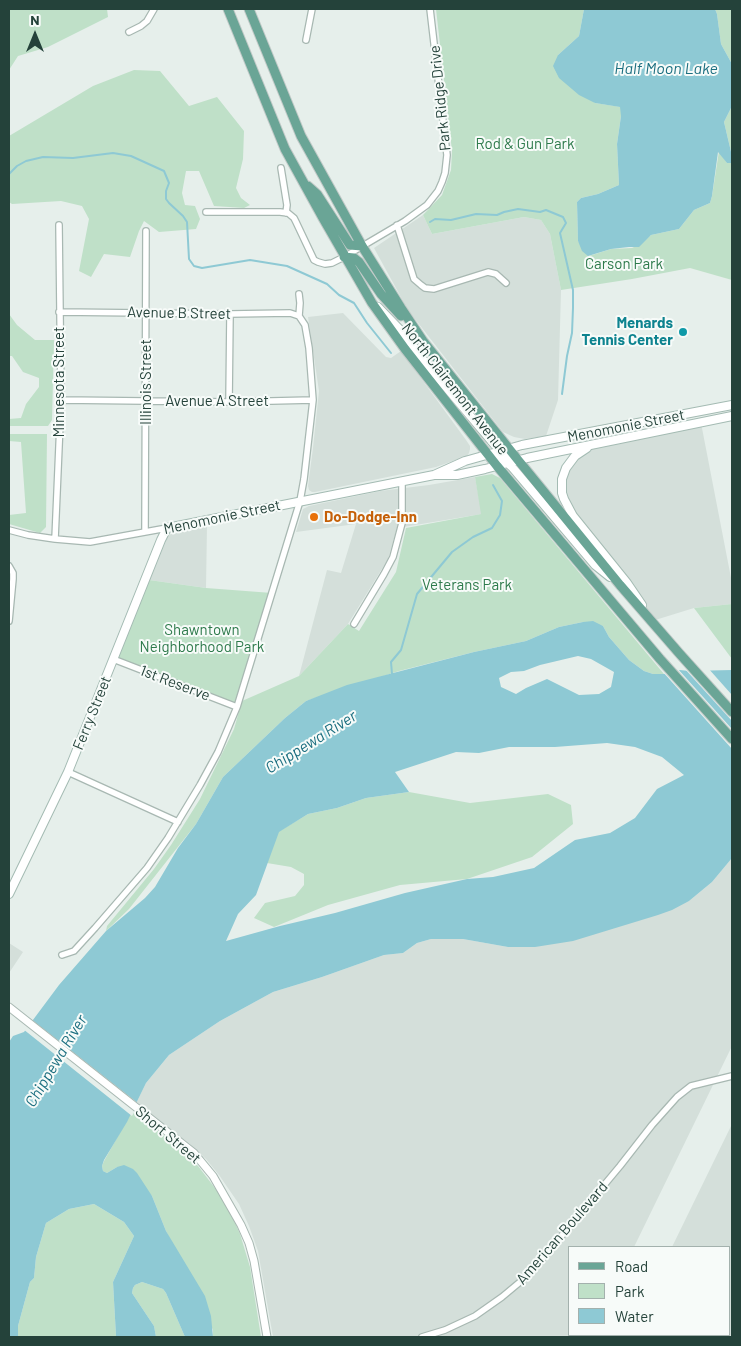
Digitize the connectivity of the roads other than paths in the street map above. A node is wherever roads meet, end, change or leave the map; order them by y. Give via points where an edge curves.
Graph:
1 (154, 9) edge
2 (228, 9) edge
3 (249, 9) edge
4 (312, 9) edge
5 (430, 9) edge
6 (128, 32) dead end
7 (306, 40) dead end
8 (281, 168) dead end
9 (304, 182) junction
10 (206, 212) dead end
11 (286, 213) junction
12 (59, 225) dead end
13 (397, 225) junction
14 (146, 231) dead end
15 (362, 246) junction
16 (344, 257) junction
17 (506, 283) dead end
18 (299, 294) dead end
19 (369, 298) junction
20 (59, 312) junction
21 (146, 312) junction
22 (230, 314) junction
23 (299, 316) junction
24 (412, 326) junction
25 (60, 400) junction
26 (313, 400) junction
27 (146, 401) junction
28 (229, 402) junction
29 (732, 405) edge
30 (732, 416) edge
31 (594, 445) junction
32 (505, 450) junction
33 (488, 455) junction
34 (513, 461) junction
35 (497, 466) junction
36 (434, 474) junction
37 (402, 482) junction
38 (300, 501) junction
39 (167, 528) junction
40 (9, 530) edge
41 (145, 532) junction
42 (55, 539) junction
43 (9, 566) edge
44 (9, 621) edge
45 (652, 621) junction
46 (354, 624) dead end
47 (113, 659) junction
48 (237, 706) junction
49 (732, 712) edge
50 (732, 739) edge
51 (68, 772) junction
52 (178, 822) junction
53 (9, 894) edge
54 (62, 955) dead end
55 (9, 1007) edge
56 (732, 1076) edge
57 (267, 1337) edge
58 (422, 1337) edge

1 - 6 street via 147,21
2 - 9 main road, North Clairemont Avenue via 285,149
3 - 15 main road, North Clairemont Avenue via 301,136
4 - 7 street
5 - 13 street, Park Ridge Drive via 447,162 442,182 432,198 418,212
8 - 11 street
9 - 15 main road via 317,194 350,245
9 - 16 main road, North Clairemont Avenue
10 - 11 street
11 - 16 street, Park Ridge Drive via 296,222 314,260 329,264
12 - 20 street, Minnesota Street
13 - 15 street, Park Ridge Drive
13 - 17 street via 410,270 420,285 434,289 488,272
14 - 21 street, Illinois Street
15 - 16 street, Park Ridge Drive
15 - 24 main road, North Clairemont Avenue
16 - 19 main road, North Clairemont Avenue
16 - 24 main road via 359,262 381,294
18 - 23 street
19 - 32 main road via 394,323 494,444
19 - 33 main road, North Clairemont Avenue via 405,350
20 - 21 street, Avenue B Street
20 - 25 street, Minnesota Street
21 - 22 street, Avenue B Street
21 - 27 street, Illinois Street
22 - 23 street, Avenue B Street via 290,313
22 - 28 street
23 - 26 street via 305,325 308,342
24 - 32 main road, North Clairemont Avenue
25 - 27 street, Avenue A Street
25 - 42 street, Minnesota Street
26 - 28 street, Avenue A Street
26 - 38 street
27 - 28 street, Avenue A Street
27 - 41 street, Illinois Street
29 - 32 main road, Menomonie Street
30 - 31 main road, Menomonie Street
31 - 34 main road, Menomonie Street
31 - 45 main road via 575,456 566,468 562,479 564,499
32 - 33 main road, Menomonie Street
32 - 34 main road, North Clairemont Avenue
33 - 34 main road
33 - 35 main road, North Clairemont Avenue
33 - 36 main road, Menomonie Street
34 - 35 main road, Menomonie Street
34 - 45 main road, North Clairemont Avenue
35 - 36 main road, Menomonie Street via 457,475
35 - 50 main road, North Clairemont Avenue
36 - 37 main road, Menomonie Street
37 - 38 main road, Menomonie Street
37 - 46 street via 402,524 393,557
38 - 39 main road, Menomonie Street
38 - 48 street
39 - 41 street, Menomonie Street
39 - 47 main road, Ferry Street
40 - 42 street, Menomonie Street
41 - 42 street, Menomonie Street via 90,542
43 - 44 street via 13,573
45 - 49 main road, North Clairemont Avenue
47 - 48 street, 1st Reserve
47 - 51 main road, Ferry Street
48 - 52 street via 218,752
51 - 52 street
51 - 53 main road, Ferry Street
52 - 54 street via 128,890 74,951
55 - 57 street, Short Street via 194,1153 213,1176 249,1243
56 - 58 street, American Boulevard via 691,1086 677,1097 526,1277 474,1316

